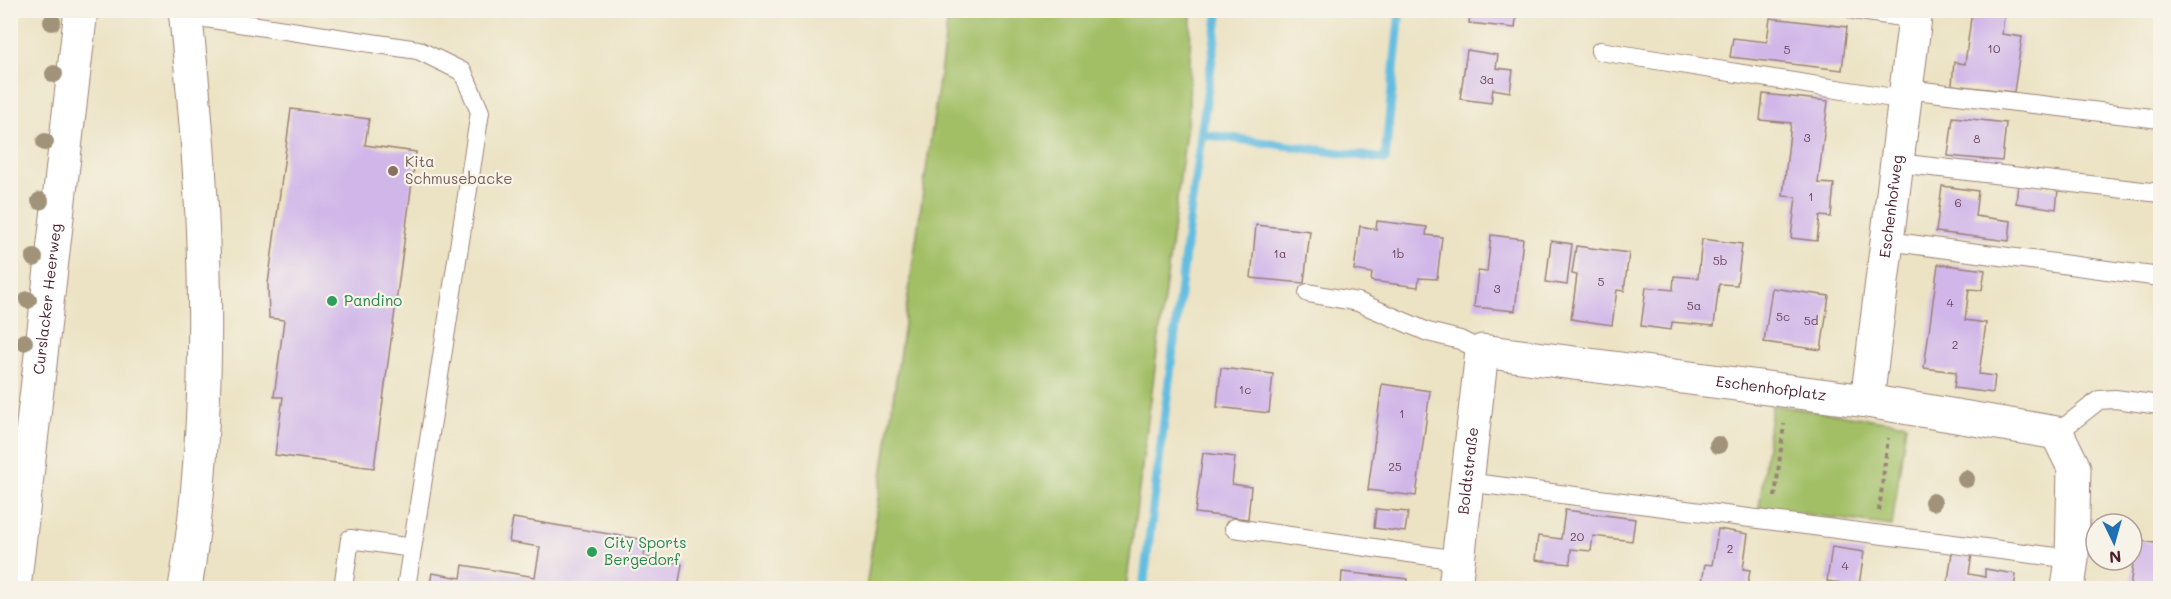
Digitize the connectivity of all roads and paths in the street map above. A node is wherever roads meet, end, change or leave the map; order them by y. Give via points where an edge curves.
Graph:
1 (81, 10) edge
2 (1854, 10) edge
3 (185, 13) edge
4 (1916, 15) edge
5 (1600, 51) dead end
6 (1906, 94) junction
7 (2160, 119) edge
8 (1897, 163) junction
9 (2160, 193) edge
10 (1887, 242) junction
11 (2160, 277) edge
12 (1308, 293) dead end
13 (1482, 351) junction
14 (1788, 390) junction
15 (1879, 403) junction
16 (2160, 405) edge
17 (2057, 433) junction
18 (1466, 482) junction
19 (1772, 521) junction
20 (1234, 528) dead end
21 (1876, 534) junction
22 (15, 538) edge
23 (412, 548) junction
24 (1456, 574) edge
25 (2070, 574) edge
26 (14, 588) edge
27 (185, 588) edge
28 (343, 588) edge
29 (406, 588) edge

1 - 22 street, Curslacker Heerweg
2 - 4 lane
3 - 23 lane via 418,50 463,72 480,112
3 - 27 street via 203,278 204,398 199,481
4 - 6 street, Eschenhofweg
5 - 6 lane
6 - 7 lane
6 - 8 street, Eschenhofweg
8 - 9 lane
8 - 10 street, Eschenhofweg
10 - 11 lane
10 - 15 street, Eschenhofweg
12 - 13 lane via 1358,302
13 - 14 street, Eschenhofplatz
13 - 18 street, Boldtstraße
14 - 15 street, Eschenhofplatz
14 - 19 path
15 - 17 street, Eschenhofplatz
15 - 21 path
16 - 17 lane via 2099,400
17 - 25 street via 2074,468
18 - 19 lane
18 - 24 street, Boldtstraße
19 - 21 lane
20 - 24 lane
21 - 25 lane
22 - 26 street, Curslacker Heerweg
23 - 28 lane via 350,539
23 - 29 lane

